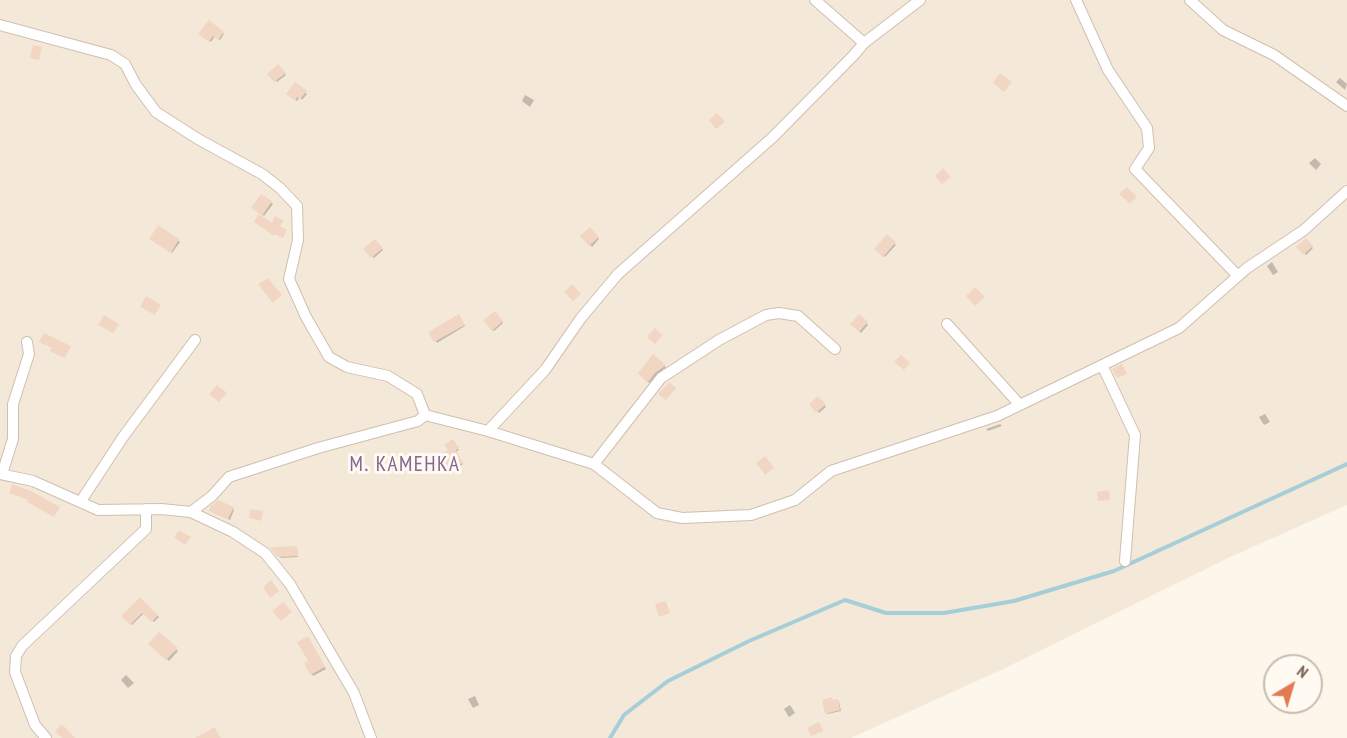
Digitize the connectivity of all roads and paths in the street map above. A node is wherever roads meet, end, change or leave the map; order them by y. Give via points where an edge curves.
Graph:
1 (815, 0) edge
2 (920, 0) edge
3 (1076, 0) edge
4 (1190, 0) edge
5 (0, 25) edge
6 (864, 43) junction
7 (1347, 106) edge
8 (1347, 191) edge
9 (1238, 276) junction
10 (947, 324) dead end
11 (195, 340) dead end
12 (27, 342) dead end
13 (835, 349) dead end
14 (1102, 365) junction
15 (1020, 405) junction
16 (425, 415) junction
17 (488, 431) junction
18 (594, 464) junction
19 (1, 474) edge
20 (81, 501) junction
21 (146, 509) junction
22 (191, 512) junction
23 (1125, 561) dead end
24 (46, 738) edge
25 (371, 738) edge

1 - 6 street
2 - 6 street
3 - 9 street via 1107,70 1147,128 1149,148 1135,169
4 - 7 street via 1223,30 1274,55
5 - 16 street via 111,55 125,64 156,112 280,188 297,206 298,240 289,279 328,357 347,367 388,376 417,394
6 - 17 street via 773,137 618,274 545,370
8 - 9 street via 1304,230
9 - 14 street via 1179,328
10 - 15 street
11 - 20 street
12 - 19 street via 29,354 13,404 13,439
13 - 18 street via 798,316 766,315 661,378
14 - 15 street
14 - 23 street via 1135,435
15 - 18 street via 831,471 795,500 751,515 682,518 657,513
16 - 17 street
16 - 22 street via 418,421 229,477
17 - 18 street
19 - 20 street via 33,481
20 - 21 street via 98,510
21 - 22 street
21 - 24 street via 146,529 16,656 15,672 35,725
22 - 25 street via 265,553 290,584 354,693

